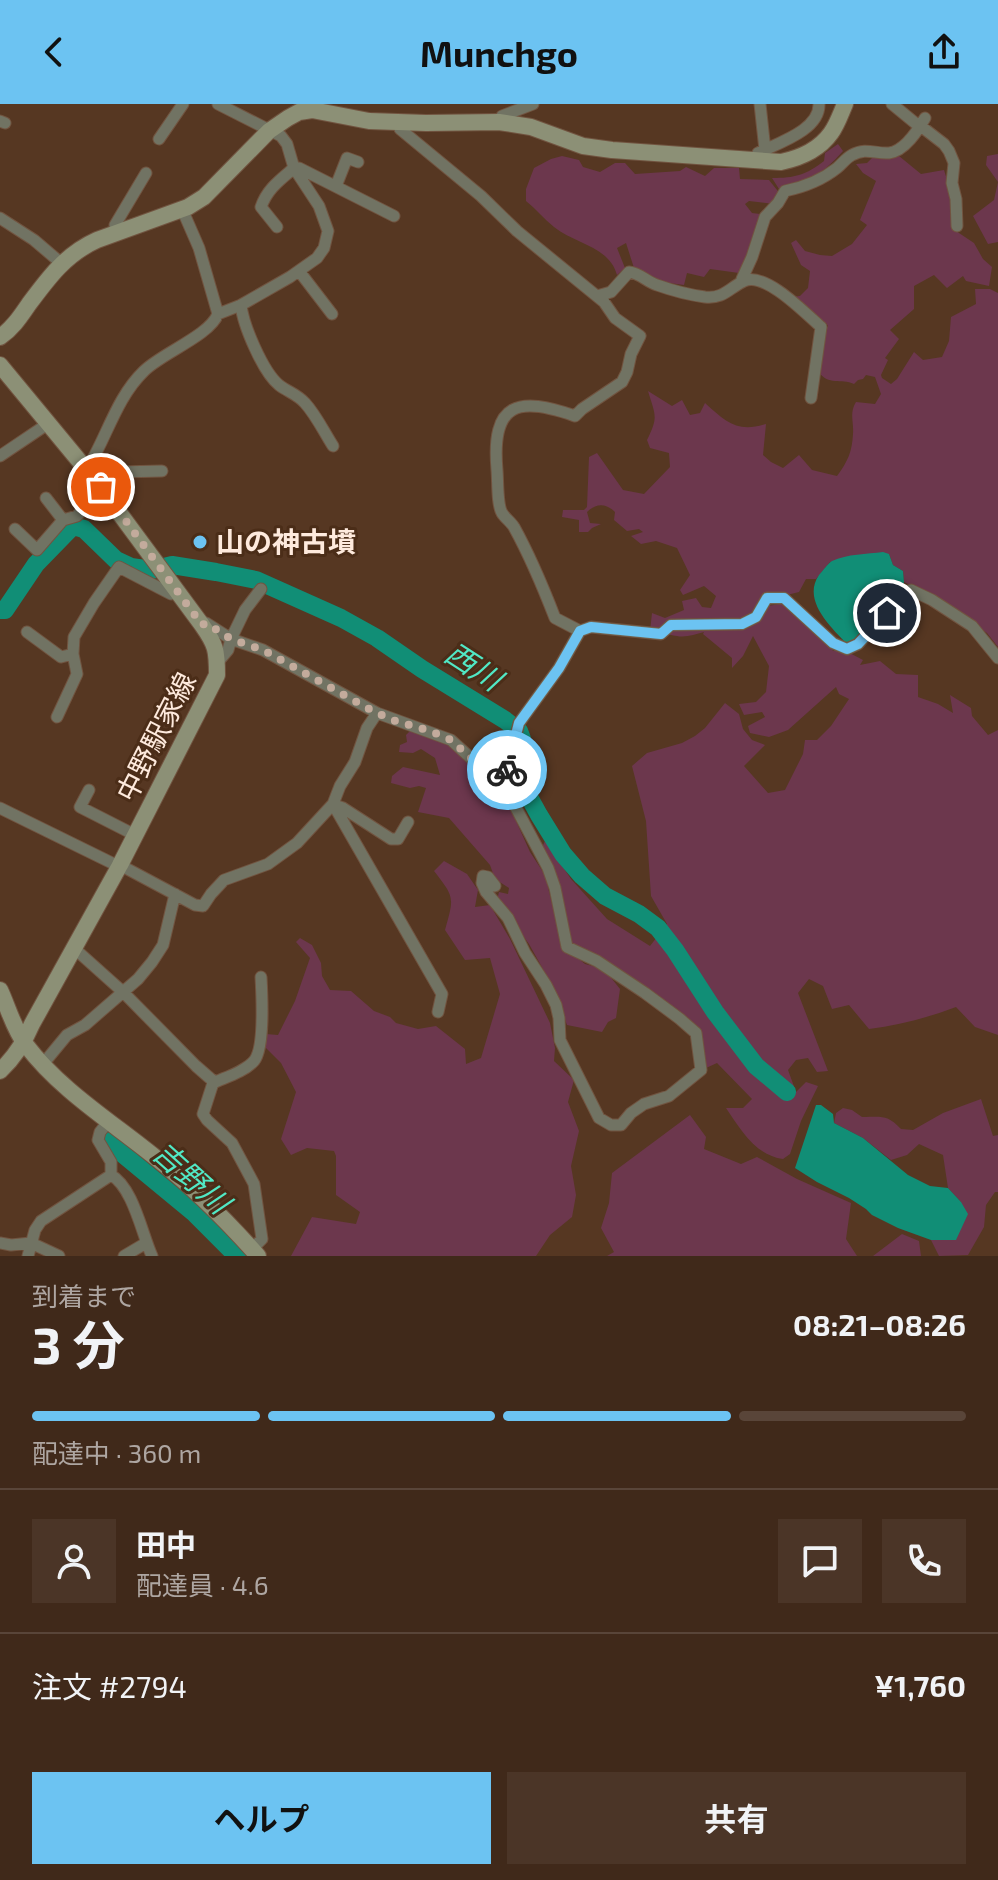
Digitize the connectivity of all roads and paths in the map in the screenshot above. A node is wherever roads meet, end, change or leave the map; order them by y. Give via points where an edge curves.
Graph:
1 (183, 104) edge
2 (218, 104) edge
3 (533, 104) edge
4 (760, 104) edge
5 (819, 104) edge
6 (845, 104) edge
7 (892, 104) edge
8 (311, 107) edge
9 (399, 122) junction
10 (499, 122) junction
11 (922, 122) junction
12 (269, 131) junction
13 (159, 139) dead end
14 (762, 155) junction
15 (358, 162) dead end
16 (294, 168) junction
17 (146, 173) dead end
18 (336, 186) junction
19 (182, 209) junction
20 (394, 216) dead end
21 (0, 218) edge
22 (957, 226) dead end
23 (277, 227) dead end
24 (117, 233) junction
25 (61, 263) junction
26 (299, 271) junction
27 (742, 282) junction
28 (597, 296) junction
29 (241, 305) junction
30 (218, 314) junction
31 (332, 314) dead end
32 (0, 337) edge
33 (0, 365) edge
34 (811, 398) dead end
35 (49, 423) junction
36 (333, 446) dead end
37 (0, 456) edge
38 (162, 471) dead end
39 (94, 479) junction
40 (46, 498) dead end
41 (63, 520) junction
42 (15, 529) dead end
43 (261, 589) dead end
44 (178, 592) junction
45 (202, 625) junction
46 (580, 631) junction
47 (27, 632) dead end
48 (231, 639) junction
49 (73, 654) junction
50 (998, 658) edge
51 (217, 663) junction
52 (377, 713) junction
53 (57, 717) dead end
54 (506, 774) junction
55 (89, 790) dead end
56 (333, 804) junction
57 (0, 808) edge
58 (408, 822) dead end
59 (135, 835) junction
60 (120, 865) junction
61 (495, 886) dead end
62 (175, 894) junction
63 (75, 949) junction
64 (261, 977) dead end
65 (0, 990) edge
66 (123, 992) junction
67 (438, 1012) dead end
68 (24, 1043) junction
69 (43, 1064) junction
70 (0, 1071) edge
71 (213, 1083) junction
72 (108, 1122) junction
73 (111, 1175) junction
74 (0, 1243) edge
75 (31, 1243) junction
76 (146, 1243) junction
77 (255, 1253) edge
78 (28, 1256) edge
79 (59, 1256) edge
80 (124, 1256) edge
81 (152, 1256) edge

1 - 13 street
2 - 12 street
3 - 10 street
4 - 14 street
5 - 14 street via 818,116 809,126
6 - 14 main road via 831,133 813,150 781,162
7 - 11 street
8 - 9 main road via 369,121
8 - 12 main road
9 - 10 main road
9 - 28 street via 400,129
10 - 14 main road via 583,146
11 - 22 street via 954,163
11 - 27 street via 896,150 861,151 806,186 785,191 765,217
12 - 16 street via 287,144
12 - 19 main road via 204,197
15 - 18 street via 347,158
16 - 18 street
16 - 23 street via 272,187 261,207
16 - 26 street via 328,231 317,258
17 - 24 street via 115,225
18 - 20 street
19 - 24 main road
19 - 30 street
21 - 25 street
24 - 25 main road
25 - 32 main road
26 - 29 street
26 - 31 street
27 - 28 street via 720,297 706,297 655,285 629,272 611,292
27 - 34 street via 750,279 773,287 821,327
28 - 46 street via 640,336 622,382 575,416 548,407 517,406 502,423 495,451 500,511 532,560 555,618
29 - 30 street
29 - 36 street via 268,371 307,405
30 - 39 street via 203,332 146,368 129,386
33 - 35 main road, 中野駅家線
35 - 37 street
35 - 39 main road, 中野駅家線
38 - 39 street via 119,472
39 - 41 street via 77,516
39 - 44 main road, 中野駅家線
40 - 41 street
41 - 42 street via 37,550
43 - 48 street
44 - 45 main road, 中野駅家線
44 - 49 street via 171,594 119,567 74,637
45 - 48 street
45 - 51 main road, 中野駅家線 via 214,643
46 - 50 street via 591,627 661,634 671,625 742,624 756,617 767,598 784,598 833,643 847,649 858,644 897,596 911,590 972,626
46 - 54 street via 519,723
47 - 49 street via 61,657
48 - 51 street
48 - 52 street via 263,650
49 - 53 street via 77,674
51 - 59 main road, 中野駅家線 via 217,675
52 - 54 street via 451,740 484,770
52 - 56 street
54 - 61 street via 507,791 548,868 567,947 645,993 696,1033 701,1070 669,1096 644,1104 621,1125 599,1118 560,1040 556,1005 508,918 486,892 483,876
55 - 59 street via 80,807
56 - 58 street via 391,839 398,839
56 - 62 street via 297,843 268,864 224,880 203,906
56 - 67 street via 442,994
57 - 60 street
59 - 60 main road, 中野駅家線
60 - 62 street
60 - 63 main road, 中野駅家線
62 - 66 street via 163,945
63 - 66 street
63 - 68 main road, 中野駅家線
64 - 71 street via 257,1058
65 - 68 main road
66 - 69 street via 67,1035
66 - 71 street
68 - 69 main road
68 - 70 main road, 中野駅家線
69 - 72 main road
71 - 77 street via 203,1114 232,1143 254,1184 262,1239
72 - 73 street via 98,1140 111,1162
72 - 77 main road via 196,1191
73 - 75 street via 41,1221
73 - 76 street via 137,1211
74 - 75 street
75 - 78 street
75 - 79 street
76 - 80 street
76 - 81 street

